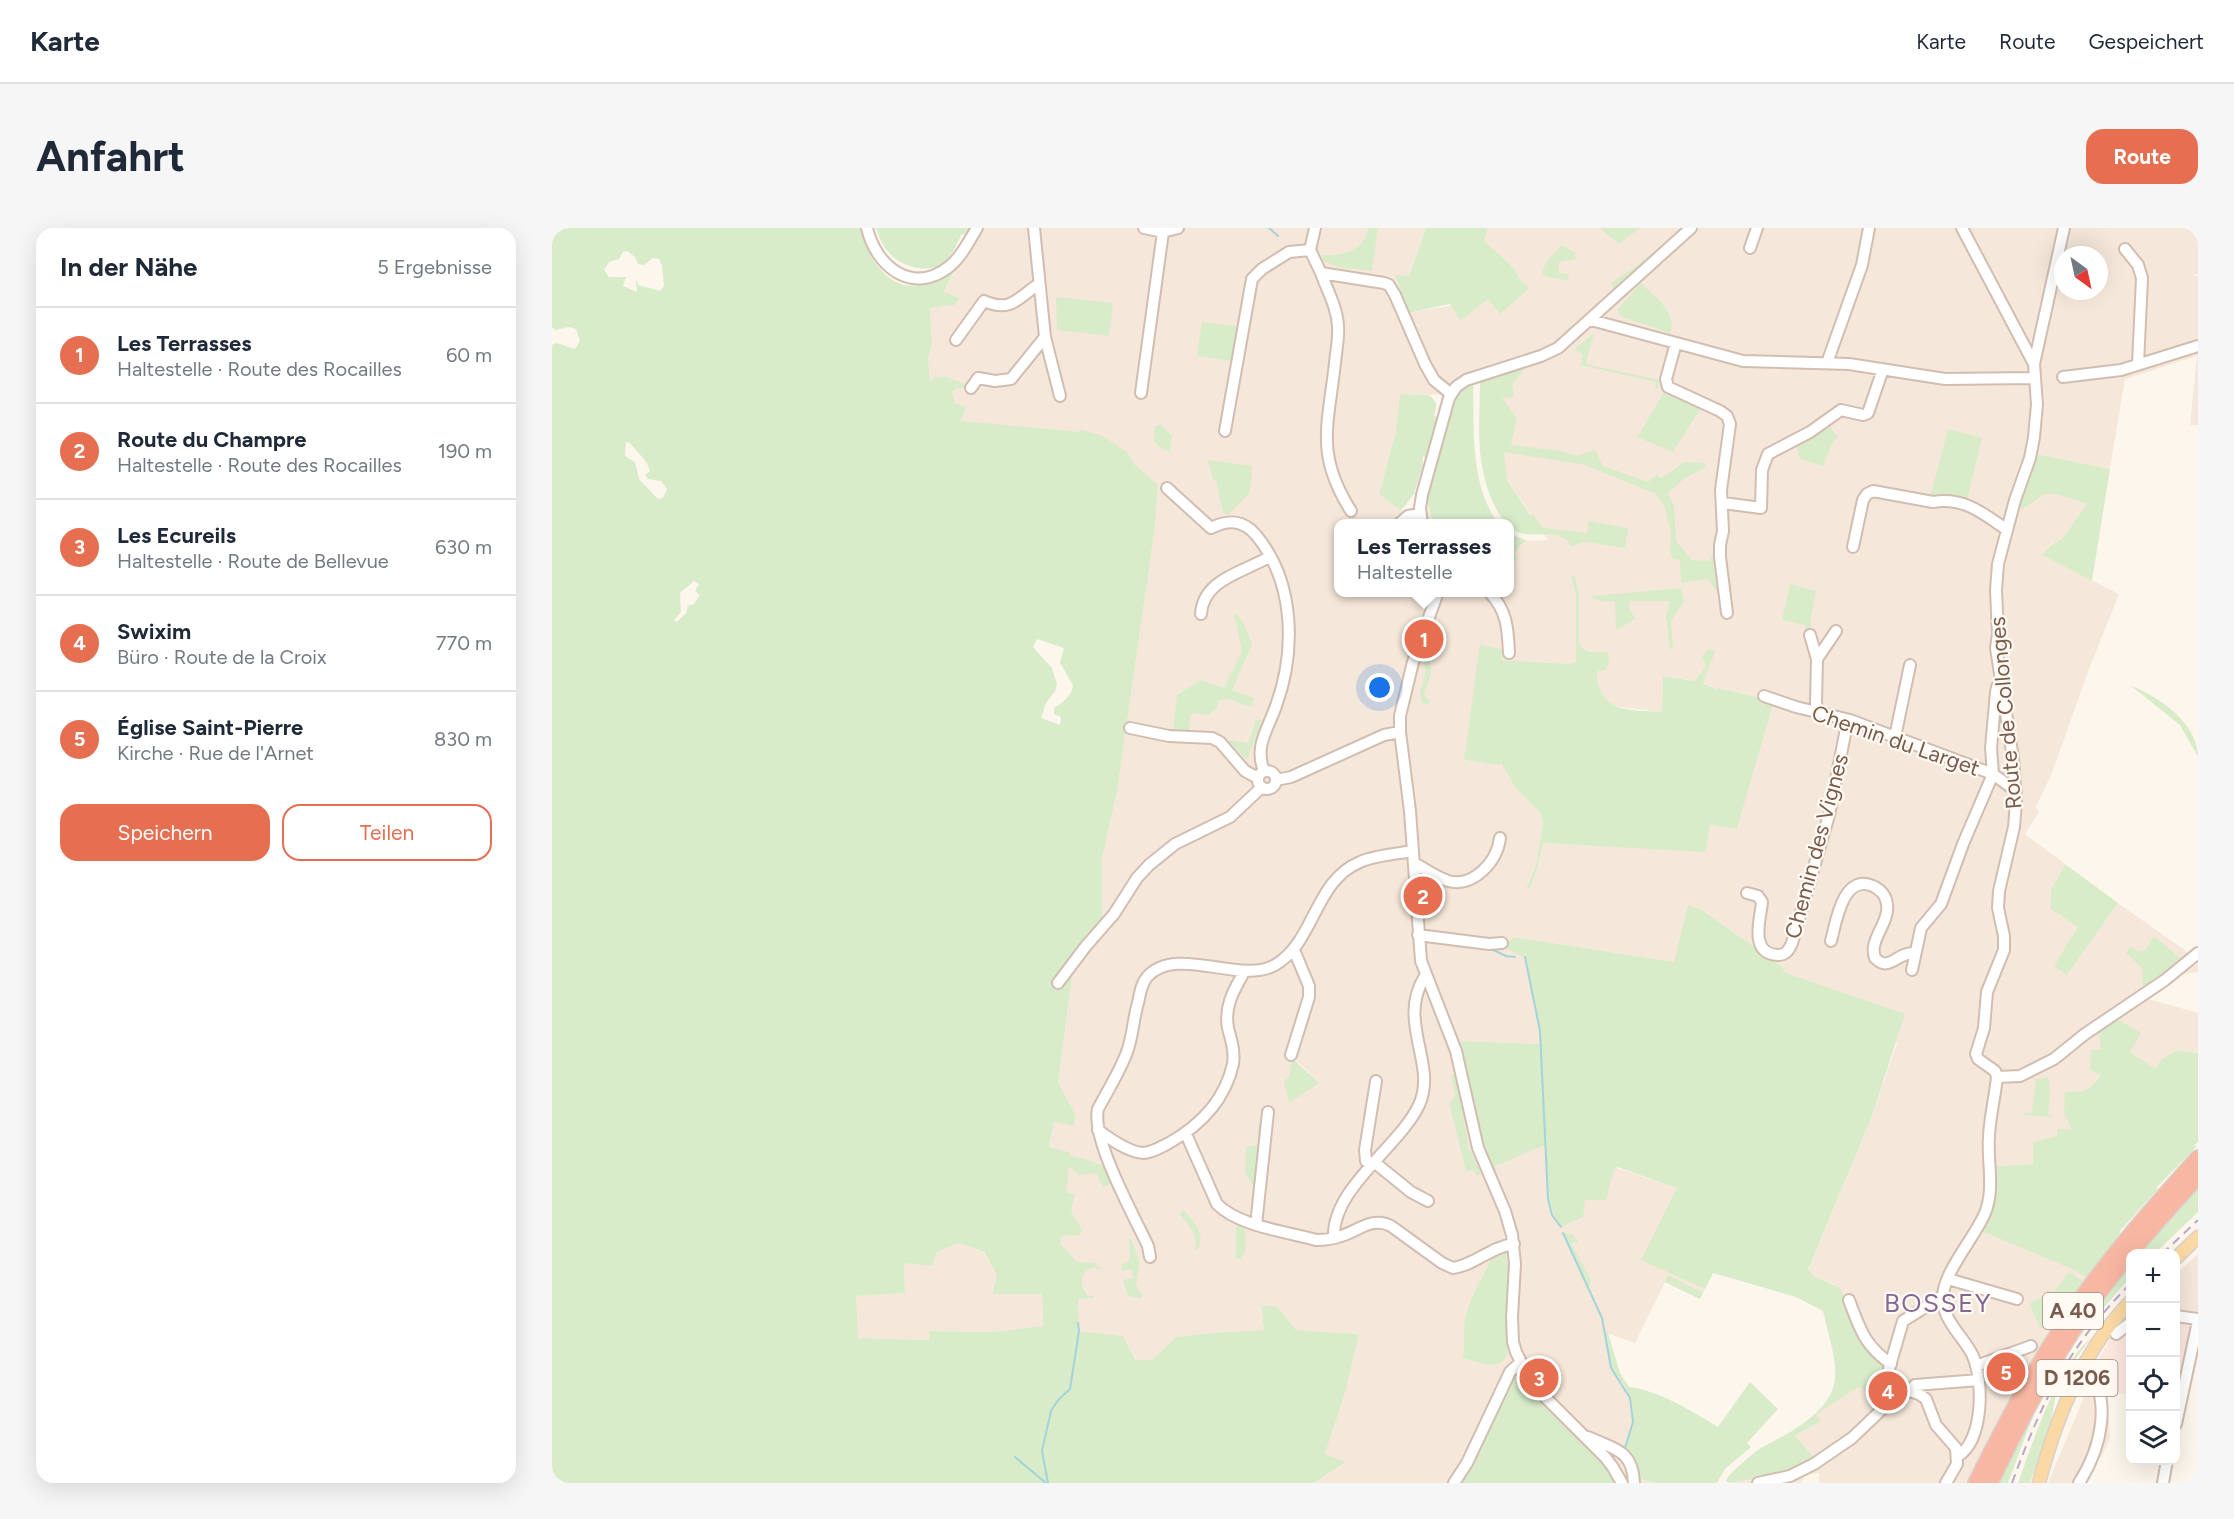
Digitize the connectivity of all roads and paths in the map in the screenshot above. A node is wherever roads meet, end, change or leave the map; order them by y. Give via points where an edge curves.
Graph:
1 (867, 228) edge
2 (977, 228) edge
3 (1034, 228) edge
4 (1144, 228) edge
5 (1178, 228) edge
6 (1315, 228) edge
7 (1691, 228) edge
8 (1757, 228) edge
9 (1869, 228) edge
10 (1962, 228) edge
11 (2064, 228) edge
12 (1163, 232) junction
13 (1750, 248) dead end
14 (2125, 249) dead end
15 (1310, 250) junction
16 (1321, 273) junction
17 (1039, 284) junction
18 (1591, 320) junction
19 (1045, 337) junction
20 (956, 340) dead end
21 (1676, 343) junction
22 (2198, 346) edge
23 (1827, 363) junction
24 (2034, 364) junction
25 (2138, 364) junction
26 (1884, 369) junction
27 (2063, 377) dead end
28 (2034, 378) junction
29 (971, 388) dead end
30 (1141, 393) dead end
31 (1451, 394) junction
32 (1060, 396) dead end
33 (1225, 431) dead end
34 (1167, 488) dead end
35 (1723, 503) junction
36 (1351, 511) dead end
37 (1421, 519) edge
38 (2007, 530) junction
39 (1853, 547) dead end
40 (1269, 557) junction
41 (1436, 597) edge
42 (1493, 597) edge
43 (1727, 613) dead end
44 (1201, 614) dead end
45 (1836, 631) dead end
46 (1810, 635) dead end
47 (1509, 653) dead end
48 (1817, 659) junction
49 (1910, 665) dead end
50 (2002, 683) junction
51 (1764, 696) dead end
52 (1818, 711) junction
53 (1850, 720) junction
54 (1130, 728) dead end
55 (1400, 732) junction
56 (1895, 737) junction
57 (1993, 774) junction
58 (1261, 779) junction
59 (1276, 780) junction
60 (2016, 791) junction
61 (1500, 838) dead end
62 (1414, 857) junction
63 (1747, 893) dead end
64 (1418, 935) junction
65 (1831, 941) dead end
66 (1502, 943) dead end
67 (1294, 950) junction
68 (1915, 953) junction
69 (2198, 953) edge
70 (1912, 970) dead end
71 (1244, 972) junction
72 (1425, 976) junction
73 (1058, 983) dead end
74 (1291, 1055) dead end
75 (1997, 1077) junction
76 (1376, 1081) dead end
77 (1268, 1112) dead end
78 (1098, 1130) junction
79 (1186, 1134) junction
80 (2198, 1158) edge
81 (1372, 1164) junction
82 (2198, 1176) edge
83 (1428, 1201) dead end
84 (1256, 1224) junction
85 (2198, 1237) edge
86 (1334, 1238) junction
87 (1514, 1244) junction
88 (2180, 1253) edge
89 (1150, 1257) dead end
90 (1948, 1279) junction
91 (1943, 1296) junction
92 (2017, 1299) dead end
93 (1849, 1300) dead end
94 (2129, 1303) edge
95 (2180, 1317) edge
96 (2198, 1320) edge
97 (2126, 1326) edge
98 (2116, 1334) dead end
99 (2031, 1346) dead end
100 (1521, 1362) junction
101 (2085, 1362) junction
102 (1891, 1364) junction
103 (1976, 1366) junction
104 (1979, 1380) junction
105 (1909, 1391) junction
106 (2178, 1411) edge
107 (1584, 1435) junction
108 (1956, 1451) junction
109 (2166, 1465) edge
110 (1454, 1483) edge
111 (1622, 1483) edge
112 (1634, 1483) edge
113 (1758, 1483) edge
114 (1946, 1483) edge
115 (1976, 1483) edge
116 (1990, 1483) edge
117 (2037, 1483) edge
118 (2079, 1483) edge
119 (2163, 1483) edge

1 - 2 street via 873,248 886,266 914,278 934,275 950,266
3 - 17 street
4 - 12 street
5 - 12 street
6 - 15 street
7 - 18 street
8 - 13 street
9 - 23 street via 1862,265
10 - 24 street
11 - 24 street, Route de Collonges
12 - 30 street
14 - 25 street via 2138,265 2142,278
15 - 16 street
15 - 33 street via 1289,252 1252,279
16 - 31 street via 1389,285 1434,380
16 - 36 street via 1338,329 1327,454 1335,485
17 - 19 street
17 - 20 street via 1009,305 984,301
18 - 21 street
18 - 31 street via 1553,350 1466,380
19 - 29 street via 1012,377 1001,381 978,378
19 - 32 street
21 - 23 street via 1743,361
21 - 35 street via 1666,379 1668,387 1720,411 1730,424 1721,490
22 - 25 street
23 - 26 street
24 - 28 street, Route de Collonges
25 - 27 street via 2121,370
26 - 28 street via 1945,379
26 - 35 street via 1868,413 1841,410 1768,454 1762,470 1761,508
28 - 38 street, Route de Collonges via 2034,436
31 - 37 street via 1422,495
34 - 40 street via 1211,528 1229,522 1245,525
35 - 43 street via 1720,557
38 - 39 street via 1964,503 1933,502 1873,491 1863,500
38 - 50 street, Route de Collonges via 1996,590 1996,648
40 - 44 street via 1213,587 1206,595
40 - 58 street via 1284,591 1289,641 1281,691 1260,746
41 - 55 street via 1410,674
42 - 47 street via 1505,615
45 - 48 street
46 - 48 street
48 - 52 street
49 - 56 street
50 - 57 street, Chemin du Larget via 1996,692
50 - 60 street, Route de Collonges
51 - 52 street, Chemin du Larget
52 - 53 street, Chemin du Larget
53 - 56 street, Chemin du Larget
53 - 63 street, Chemin des Vignes via 1829,815 1787,952 1773,954 1762,945 1757,930 1762,902 1758,896
54 - 58 street via 1169,736 1212,738 1245,771
55 - 59 street
55 - 62 street
56 - 57 street, Chemin du Larget
57 - 60 street, Chemin du Larget
57 - 68 street via 1941,904 1922,925
58 - 59 street via 1272,772
58 - 59 street via 1271,788
58 - 73 street via 1226,820 1175,844 1149,865
60 - 75 street, Route de Collonges via 2014,827 1998,897 2004,950 1987,992 1977,1056
61 - 62 street via 1492,860 1464,881 1446,880
62 - 64 street
62 - 67 street via 1369,859 1346,870 1327,892
64 - 66 street
64 - 72 street
65 - 68 street via 1845,895 1856,886 1869,885 1881,891 1887,904 1875,958 1890,963 1902,954
67 - 71 street via 1272,967
67 - 74 street via 1310,993
68 - 70 street
69 - 75 street via 2054,1059 2018,1077
71 - 78 street via 1175,964 1147,977 1128,1050 1098,1108
71 - 79 street via 1228,1008 1234,1053 1228,1079 1216,1104
72 - 81 street via 1417,988 1414,1010 1424,1077 1421,1099 1408,1123
72 - 87 street via 1456,1052 1478,1148 1505,1211
75 - 90 street via 1989,1129 1988,1203
76 - 81 street via 1365,1154
77 - 84 street
78 - 79 street via 1145,1153
78 - 89 street
79 - 84 street via 1217,1204
80 - 115 highway, A 40 via 2131,1233 2074,1309
81 - 83 street
81 - 86 street via 1337,1216
82 - 116 highway, A 40 via 2110,1278 2077,1323 2034,1395
84 - 86 street via 1316,1240
85 - 88 main road
86 - 87 street via 1382,1222 1453,1268 1495,1248
87 - 100 street via 1513,1342
90 - 91 street
90 - 92 street
91 - 102 street via 1903,1321
91 - 103 street via 1945,1311
93 - 102 street via 1865,1340
94 - 101 main road, D 1206 via 2108,1326
95 - 96 street
96 - 106 street
97 - 98 street
99 - 103 street
100 - 107 street via 1545,1397
100 - 110 street via 1510,1372
101 - 117 main road, D 1206
101 - 118 street via 2098,1386 2102,1426 2095,1453
102 - 105 street via 1890,1374
103 - 104 street
104 - 105 street via 1915,1385
104 - 108 street via 1975,1430 1966,1449
105 - 108 street via 1926,1399 1936,1425
105 - 113 street via 1896,1395 1852,1438 1814,1464 1790,1476
107 - 111 street
107 - 112 street via 1625,1454 1631,1463
108 - 114 street via 1956,1467
109 - 119 street

